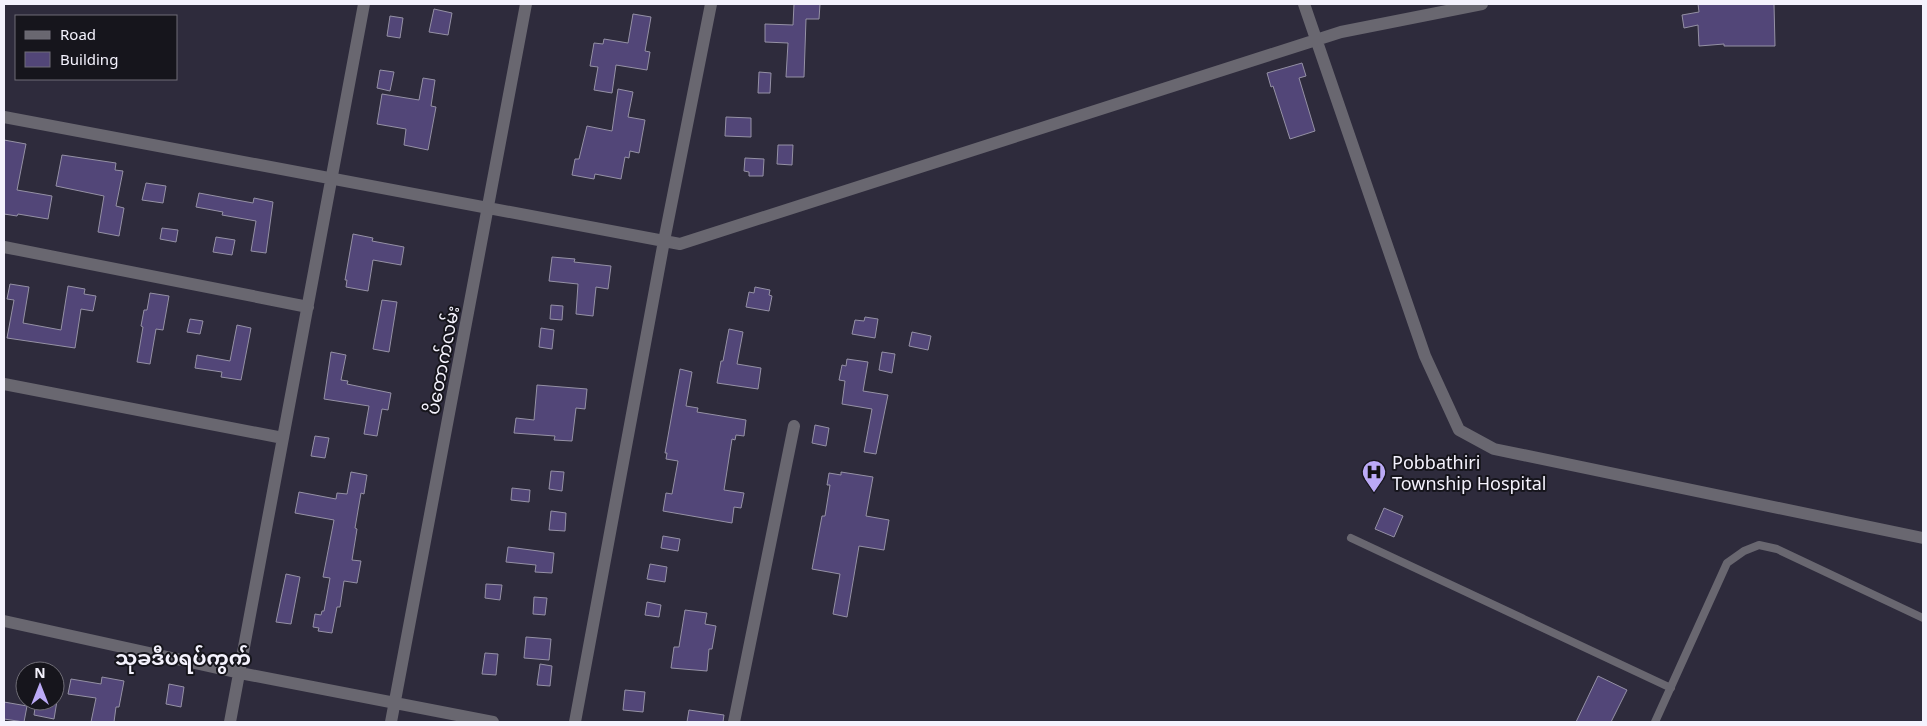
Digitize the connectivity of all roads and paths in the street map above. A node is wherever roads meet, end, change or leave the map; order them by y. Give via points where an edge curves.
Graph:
1 (364, 4) edge
2 (526, 4) edge
3 (711, 4) edge
4 (1304, 4) edge
5 (1482, 4) edge
6 (1316, 40) junction
7 (4, 117) edge
8 (332, 179) junction
9 (488, 208) junction
10 (664, 241) junction
11 (4, 248) edge
12 (308, 307) junction
13 (4, 384) edge
14 (794, 426) dead end
15 (284, 438) junction
16 (1351, 538) dead end
17 (1923, 538) edge
18 (1923, 618) edge
19 (4, 621) edge
20 (240, 673) junction
21 (1671, 688) junction
22 (394, 704) junction
23 (230, 722) edge
24 (391, 722) edge
25 (493, 722) edge
26 (576, 722) edge
27 (734, 722) edge
28 (1655, 722) edge

1 - 8 street
2 - 9 street, ပိတောက်လမ်း
3 - 10 street
4 - 6 street
5 - 6 street via 1340,32
6 - 10 street via 680,244
6 - 17 street via 1425,356 1460,430 1494,449
7 - 8 street
8 - 9 street
8 - 12 street
9 - 10 street
9 - 22 street, ပိတောက်လမ်း
10 - 26 street
11 - 12 street
12 - 15 street
13 - 15 street
14 - 27 street
15 - 20 street
16 - 21 lane
18 - 21 lane via 1777,549 1759,545 1728,563
19 - 20 street
20 - 22 street
20 - 23 street
21 - 28 lane
22 - 24 street, ပိတောက်လမ်း
22 - 25 street

